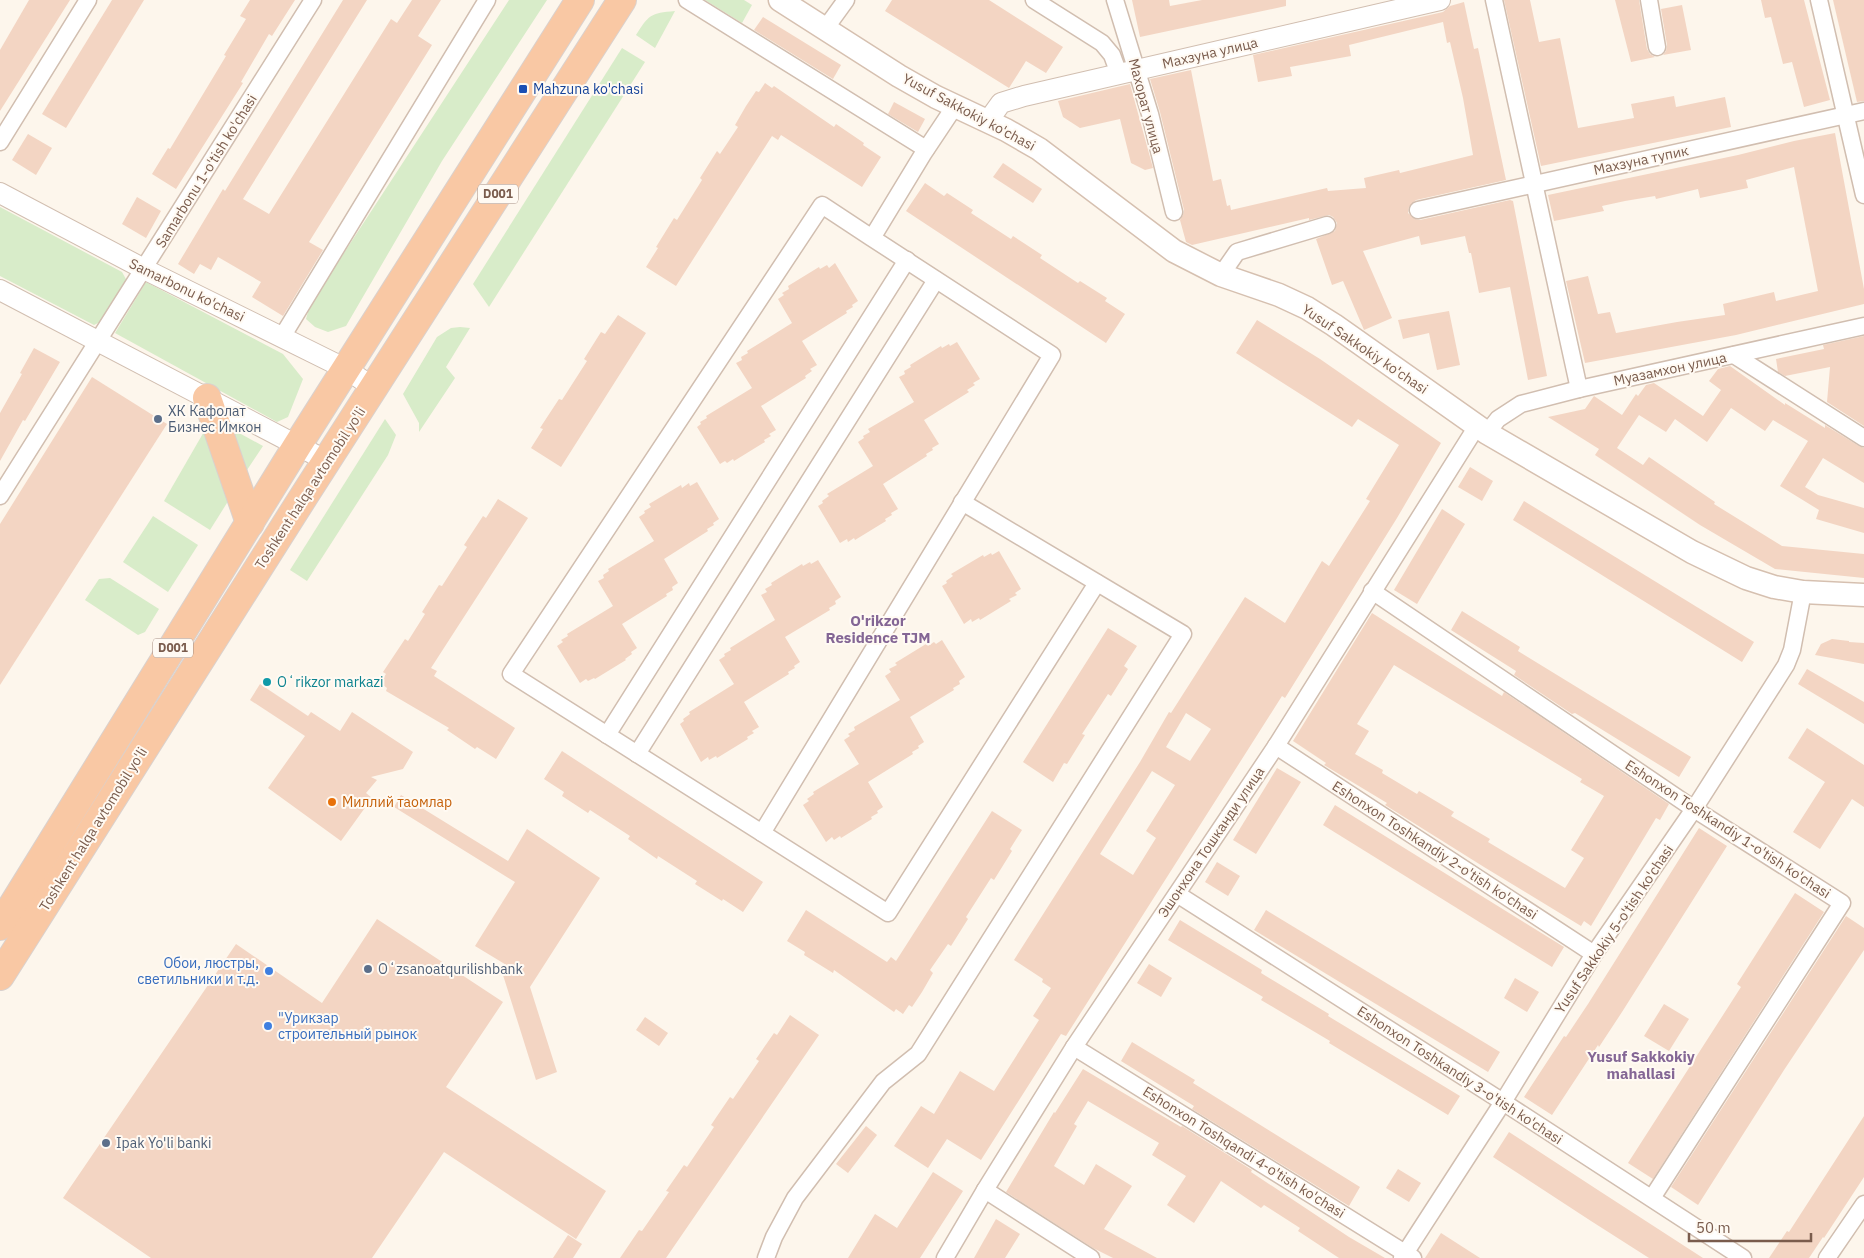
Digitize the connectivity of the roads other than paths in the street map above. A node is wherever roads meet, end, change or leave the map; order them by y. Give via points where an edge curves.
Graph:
1 (88, 0) edge
2 (313, 0) edge
3 (487, 0) edge
4 (580, 0) edge
5 (622, 0) edge
6 (687, 0) edge
7 (780, 0) edge
8 (846, 0) edge
9 (1034, 0) edge
10 (1115, 0) edge
11 (1440, 0) edge
12 (1494, 0) edge
13 (1649, 0) edge
14 (1819, 0) edge
15 (825, 29) junction
16 (1657, 47) dead end
17 (1128, 72) junction
18 (955, 106) junction
19 (1864, 111) edge
20 (1847, 114) junction
21 (988, 121) junction
22 (0, 142) edge
23 (926, 149) junction
24 (472, 170) junction
25 (1534, 183) junction
26 (500, 189) junction
27 (0, 193) edge
28 (1864, 195) edge
29 (1418, 210) dead end
30 (1174, 212) dead end
31 (1327, 225) dead end
32 (872, 238) junction
33 (907, 260) junction
34 (144, 269) junction
35 (1221, 275) junction
36 (936, 280) junction
37 (0, 290) edge
38 (1864, 326) edge
39 (282, 337) junction
40 (98, 342) junction
41 (1734, 355) junction
42 (346, 369) junction
43 (374, 388) junction
44 (1578, 389) junction
45 (207, 398) junction
46 (1482, 429) junction
47 (1864, 438) edge
48 (298, 446) junction
49 (327, 462) junction
50 (0, 496) edge
51 (962, 502) junction
52 (250, 523) junction
53 (1098, 583) junction
54 (1372, 591) junction
55 (1803, 592) junction
56 (1864, 595) edge
57 (606, 735) junction
58 (1276, 746) junction
59 (637, 754) junction
60 (1694, 810) junction
61 (762, 833) junction
62 (1177, 894) junction
63 (0, 926) edge
64 (1594, 954) junction
65 (0, 976) edge
66 (1074, 1047) junction
67 (1503, 1102) junction
68 (985, 1190) junction
69 (1652, 1198) junction
70 (1864, 1204) edge
71 (1407, 1256) edge
72 (766, 1258) edge
73 (945, 1258) edge
74 (1091, 1258) edge
75 (1743, 1258) edge
76 (1827, 1258) edge

1 - 22 street
2 - 34 street, Samarbonu 1-o'tish ko'chasi
3 - 39 street
4 - 24 highway, Toshkent halqa avtomobil yo'li / D001
5 - 26 highway, Toshkent halqa avtomobil yo'li / D001
6 - 23 street
7 - 15 main road, Yusuf Sakkokiy ko'chasi
8 - 15 street
9 - 17 street via 1102,43
10 - 17 street, Махорат улица
11 - 17 street, Махзуна улица
12 - 25 street
13 - 16 street
14 - 20 street
15 - 18 main road, Yusuf Sakkokiy ko'chasi via 899,76
17 - 21 street, Махзуна улица via 1001,103
17 - 30 street, Махорат улица
18 - 21 main road, Yusuf Sakkokiy ko'chasi
18 - 23 street
19 - 20 street, Махзуна тупик
20 - 25 street, Махзуна тупик
20 - 28 street
21 - 35 main road, Yusuf Sakkokiy ko'chasi via 1047,155 1167,247
23 - 32 street
24 - 26 highway
24 - 42 highway, Toshkent halqa avtomobil yo'li / D001
25 - 29 street, Махзуна тупик
25 - 44 street
26 - 43 highway, Toshkent halqa avtomobil yo'li / D001
27 - 34 street, Samarbonu ko'chasi
31 - 35 street via 1237,252
32 - 33 street
32 - 57 street via 822,205 511,674
33 - 36 street
33 - 57 street
34 - 39 street, Samarbonu ko'chasi
34 - 40 street, Samarbonu 1-o'tish ko'chasi
35 - 46 main road, Yusuf Sakkokiy ko'chasi via 1307,308
36 - 51 street via 1052,354
36 - 59 street
37 - 40 street
38 - 41 street, Муазамхон улица
39 - 42 street, Samarbonu ko'chasi
40 - 45 street
40 - 50 street, Samarbonu 1-o'tish ko'chasi
41 - 44 street, Муазамхон улица
41 - 47 street
42 - 43 street, Samarbonu ko'chasi
42 - 48 highway, Toshkent halqa avtomobil yo'li / D001
43 - 49 highway, Toshkent halqa avtomobil yo'li / D001
44 - 46 street, Муазамхон улица via 1521,404
45 - 48 street
45 - 52 highway
46 - 54 street, Эшонхона Тошканди улица
46 - 55 main road, Yusuf Sakkokiy ko'chasi via 1719,566 1760,582
48 - 49 street
48 - 52 highway, Toshkent halqa avtomobil yo'li / D001
49 - 65 highway, Toshkent halqa avtomobil yo'li / D001
51 - 53 street
51 - 61 street
52 - 63 highway, Toshkent halqa avtomobil yo'li / D001
53 - 61 street via 888,913
53 - 72 street via 1183,634 918,1054 883,1082 801,1190
54 - 58 street, Эшонхона Тошканди улица
54 - 60 street, Eshonxon Toshkandiy 1-o'tish ko'chasi
55 - 56 main road, Yusuf Sakkokiy ko'chasi
55 - 60 street, Yusuf Sakkokiy 5-o'tish ko'chasi via 1786,665
57 - 59 street
58 - 62 street, Эшонхона Тошканди улица
58 - 64 street, Eshonxon Toshkandiy 2-o'tish ko'chasi
59 - 61 street
60 - 64 street, Yusuf Sakkokiy 5-o'tish ko'chasi
60 - 69 street, Eshonxon Toshkandiy 1-o'tish ko'chasi via 1842,903
62 - 66 street, Эшонхона Тошканди улица
62 - 67 street, Eshonxon Toshkandiy 3-o'tish ko'chasi
64 - 67 street, Yusuf Sakkokiy 5-o'tish ko'chasi
66 - 68 street, Эшонхона Тошканди улица
66 - 71 street, Eshonxon Toshqandi 4-o'tish ko'chasi
67 - 69 street, Eshonxon Toshkandiy 3-o'tish ko'chasi
67 - 71 street, Yusuf Sakkokiy 5-o'tish ko'chasi
68 - 73 street, Эшонхона Тошканди улица
68 - 74 street
69 - 75 street, Eshonxon Toshkandiy 3-o'tish ko'chasi
70 - 76 street

